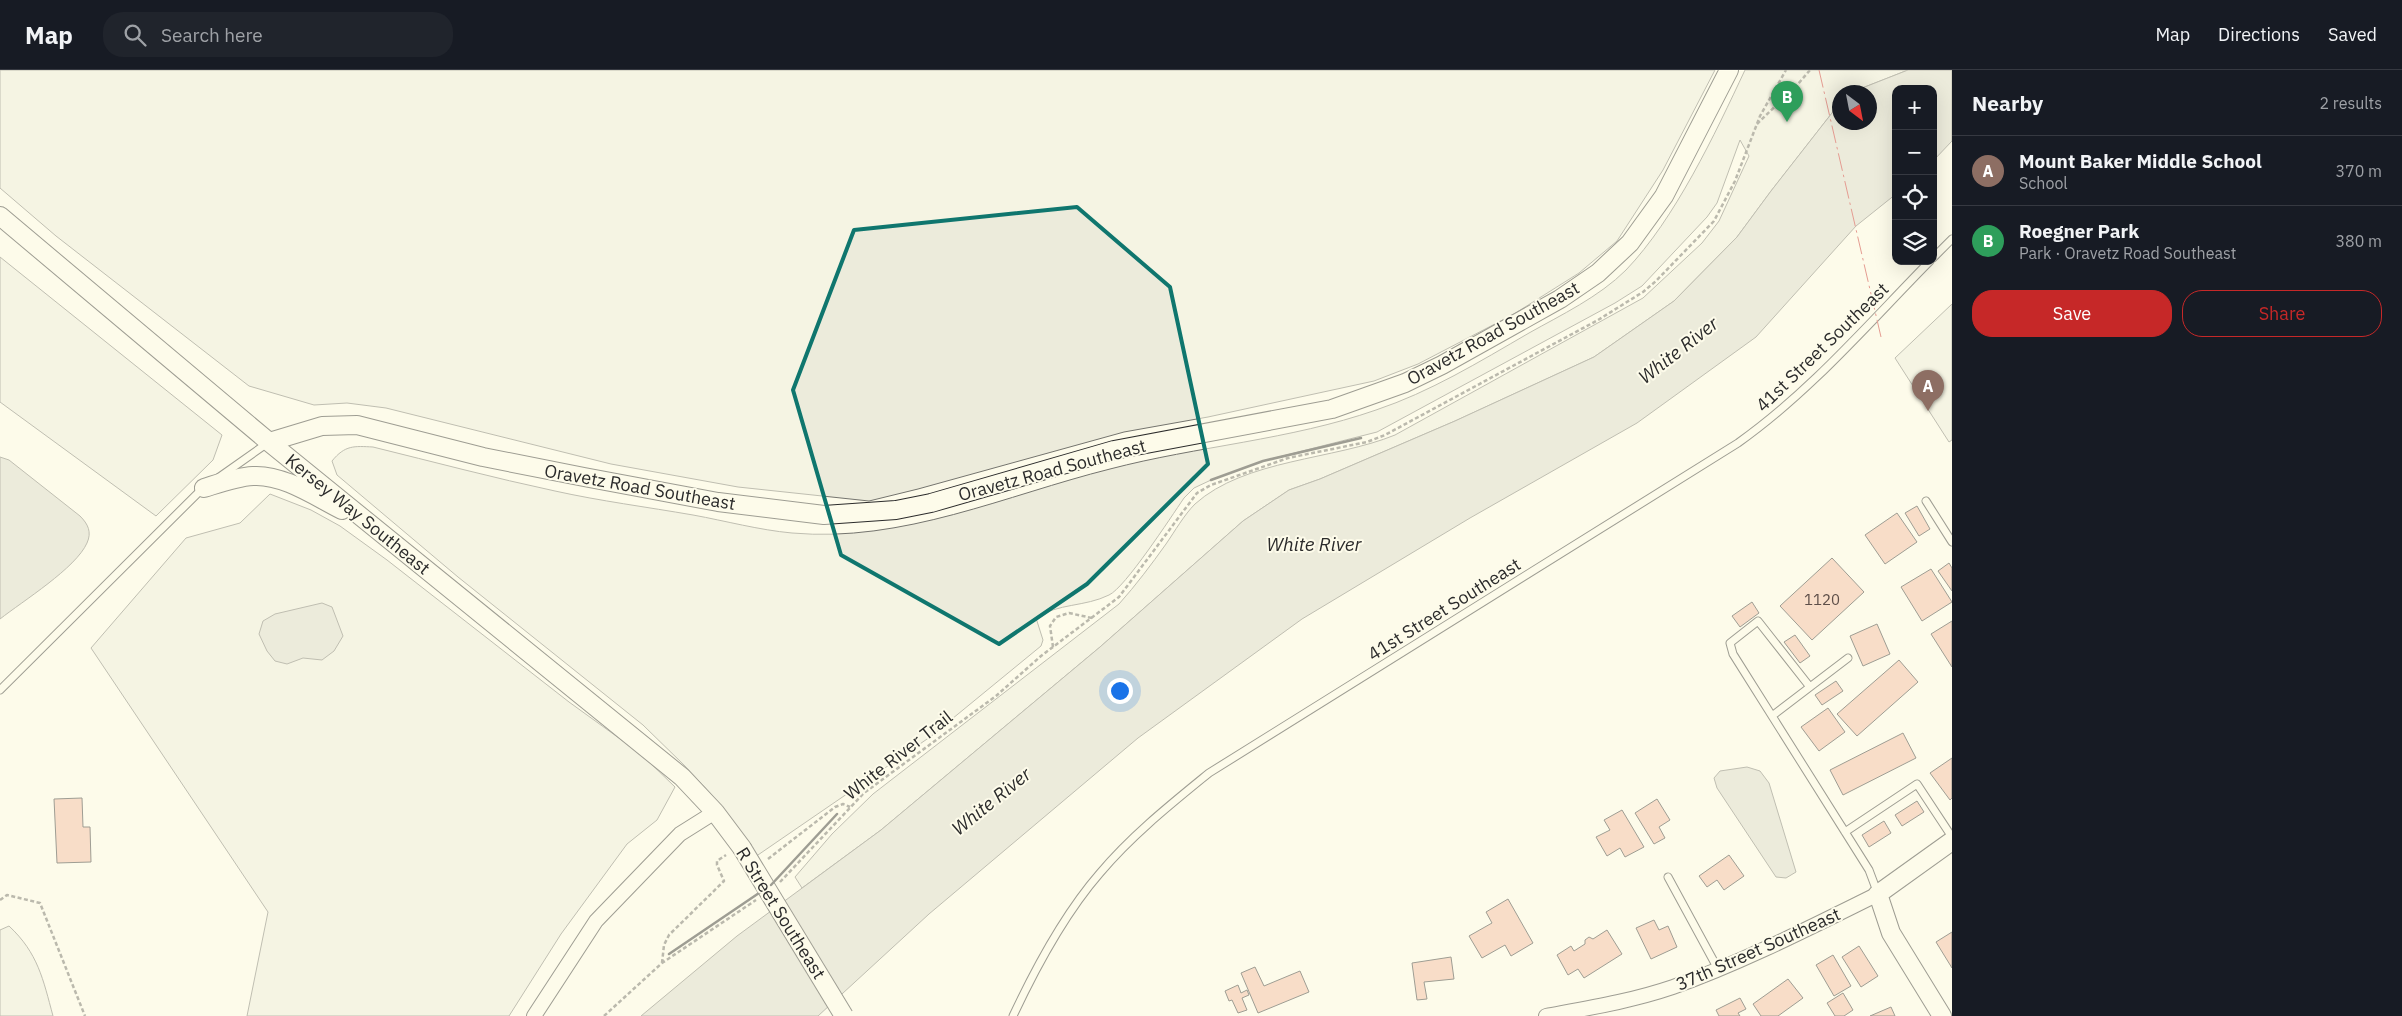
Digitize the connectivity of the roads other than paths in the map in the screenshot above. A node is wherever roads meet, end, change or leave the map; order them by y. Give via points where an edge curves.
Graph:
1 (1729, 70) edge
2 (0, 216) edge
3 (1952, 238) edge
4 (1937, 254) edge
5 (1926, 265) edge
6 (269, 442) junction
7 (204, 488) junction
8 (1926, 501) dead end
9 (370, 524) junction
10 (1952, 542) edge
11 (1848, 658) dead end
12 (1810, 687) junction
13 (0, 690) edge
14 (1772, 716) junction
15 (715, 812) junction
16 (1845, 832) junction
17 (1952, 837) edge
18 (1952, 842) edge
19 (1668, 877) dead end
20 (1878, 894) junction
21 (1718, 969) junction
22 (534, 1016) edge
23 (844, 1016) edge
24 (1013, 1016) edge
25 (1546, 1016) edge
26 (1942, 1016) edge

1 - 6 street, Oravetz Road Southeast via 1664,196 1630,243 1598,273 1560,299 1442,365 1405,383 1332,408 1114,450 931,503 896,510 824,515 718,502 584,477 483,457 357,425 322,426
2 - 6 street, Kersey Way Southeast
3 - 4 lane
5 - 24 lane, 41st Street Southeast via 1771,419 1209,773 1166,808 1124,846 1071,910
6 - 7 lane
6 - 9 street, Kersey Way Southeast
7 - 9 street via 230,479 254,476 279,480
7 - 13 lane
8 - 10 lane
9 - 15 street, Kersey Way Southeast via 682,777
11 - 12 lane
12 - 14 lane
12 - 14 lane via 1758,621 1730,642 1733,654
14 - 16 lane
15 - 22 street via 680,834 596,921
15 - 23 street, R Street Southeast, bridge via 741,846
16 - 17 lane via 1917,784
16 - 20 lane via 1869,870
18 - 20 street, 37th Street Southeast
19 - 21 lane
20 - 21 street, 37th Street Southeast
20 - 26 street via 1891,933
21 - 25 street, 37th Street Southeast via 1672,987 1619,1002

